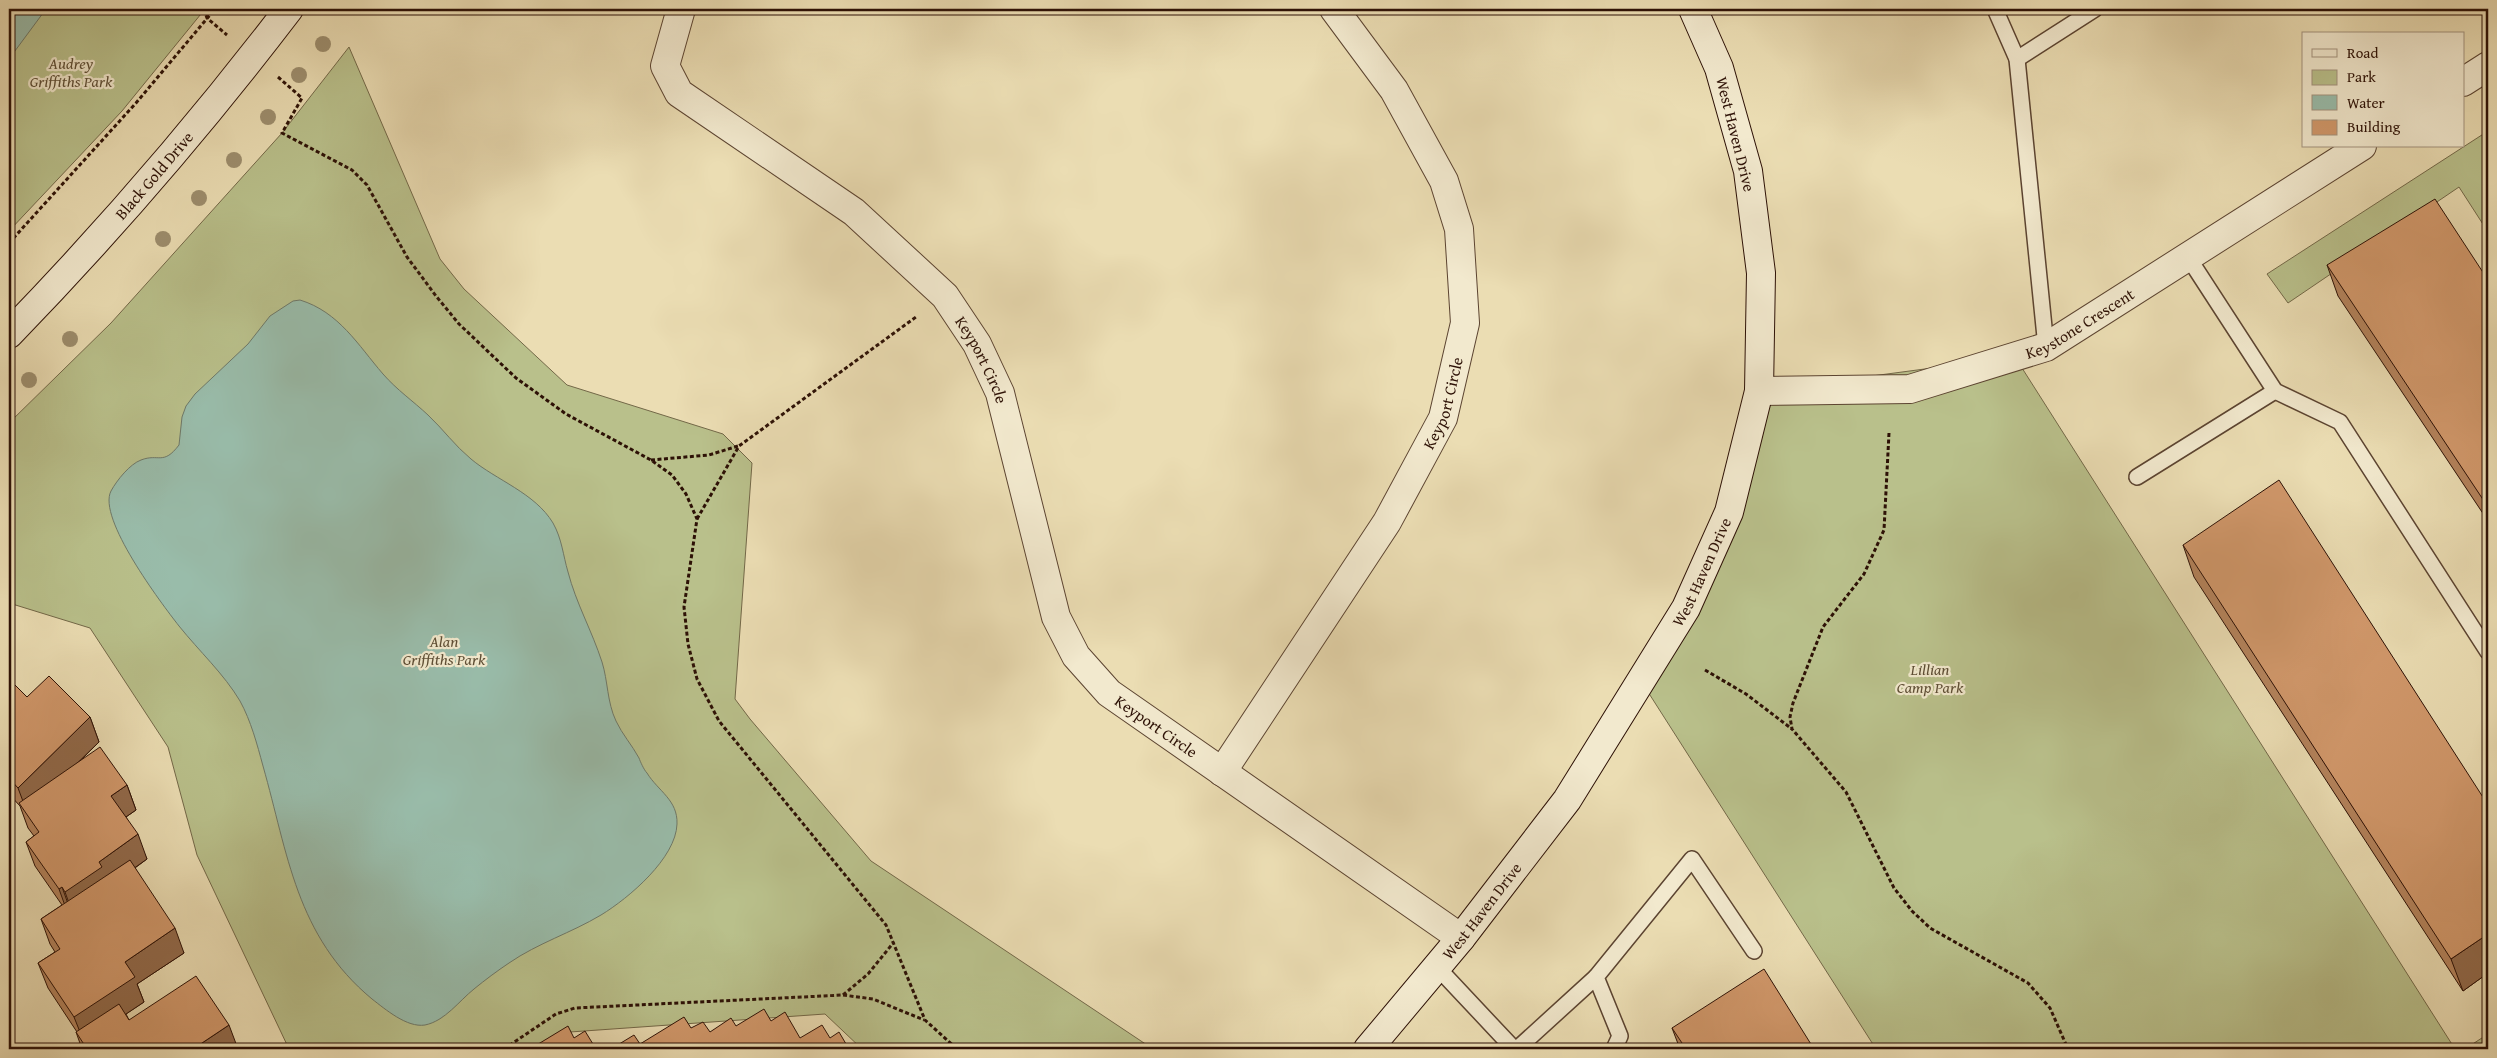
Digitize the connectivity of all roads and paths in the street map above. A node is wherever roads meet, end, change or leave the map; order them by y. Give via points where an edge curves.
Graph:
1 (204, 9) edge
2 (215, 9) edge
3 (289, 9) edge
4 (681, 9) edge
5 (1334, 9) edge
6 (1692, 9) edge
7 (1995, 9) edge
8 (2095, 9) edge
9 (207, 18) junction
10 (253, 56) junction
11 (2017, 59) junction
12 (2488, 66) edge
13 (2464, 81) edge
14 (2359, 148) edge
15 (9, 243) edge
16 (2188, 257) junction
17 (946, 296) junction
18 (9, 334) edge
19 (2046, 347) junction
20 (1759, 391) junction
21 (2275, 391) junction
22 (1889, 433) dead end
23 (739, 446) junction
24 (651, 460) junction
25 (2137, 477) dead end
26 (697, 519) junction
27 (2488, 652) edge
28 (1705, 670) dead end
29 (1792, 730) junction
30 (1222, 772) junction
31 (1461, 938) junction
32 (894, 941) junction
33 (1754, 951) dead end
34 (1437, 967) junction
35 (1596, 977) junction
36 (843, 995) junction
37 (925, 1020) junction
38 (504, 1049) edge
39 (957, 1049) edge
40 (1368, 1049) edge
41 (1516, 1049) edge
42 (1614, 1049) edge
43 (2068, 1049) edge

1 - 9 path
2 - 9 path
3 - 10 street, Black Gold Drive
4 - 17 street, Keyport Circle via 665,66 679,93 854,212
5 - 30 street, Keyport Circle via 1394,90 1444,182 1459,228 1465,323 1443,418 1397,505
6 - 20 street, West Haven Drive via 1719,68 1748,171 1761,273
7 - 11 lane
8 - 11 lane
9 - 10 path
9 - 15 path via 136,103
10 - 18 street, Black Gold Drive via 77,264
10 - 24 path via 302,98 282,133 352,170 367,185 407,257 459,324 516,378 566,414
11 - 19 lane
12 - 13 street
14 - 16 street, Keystone Crescent
16 - 19 street, Keystone Crescent
16 - 21 lane
17 - 23 path
17 - 30 street, Keyport Circle via 977,344 1000,393 1056,617 1076,656 1109,693
19 - 20 street, Keystone Crescent via 1910,389
20 - 31 street, West Haven Drive via 1729,512 1686,608 1567,800
21 - 25 lane
21 - 27 lane via 2340,422
22 - 29 path via 1884,530 1864,574 1823,627 1792,704
23 - 24 path via 709,455
23 - 26 path
24 - 26 path via 672,476 686,494
26 - 32 path via 684,607 688,644 697,679 719,721 873,907
28 - 29 path via 1746,694
29 - 43 path via 1846,792 1894,888 1912,911 1930,928 2028,983 2050,1008
30 - 31 street, Keyport Circle
31 - 34 street, West Haven Drive
32 - 36 path via 868,974
32 - 37 path
33 - 35 lane via 1692,859
34 - 40 street, West Haven Drive
34 - 41 lane
35 - 41 lane
35 - 42 lane via 1620,1036
36 - 37 path via 873,999
36 - 38 path via 576,1008 556,1014
37 - 39 path

